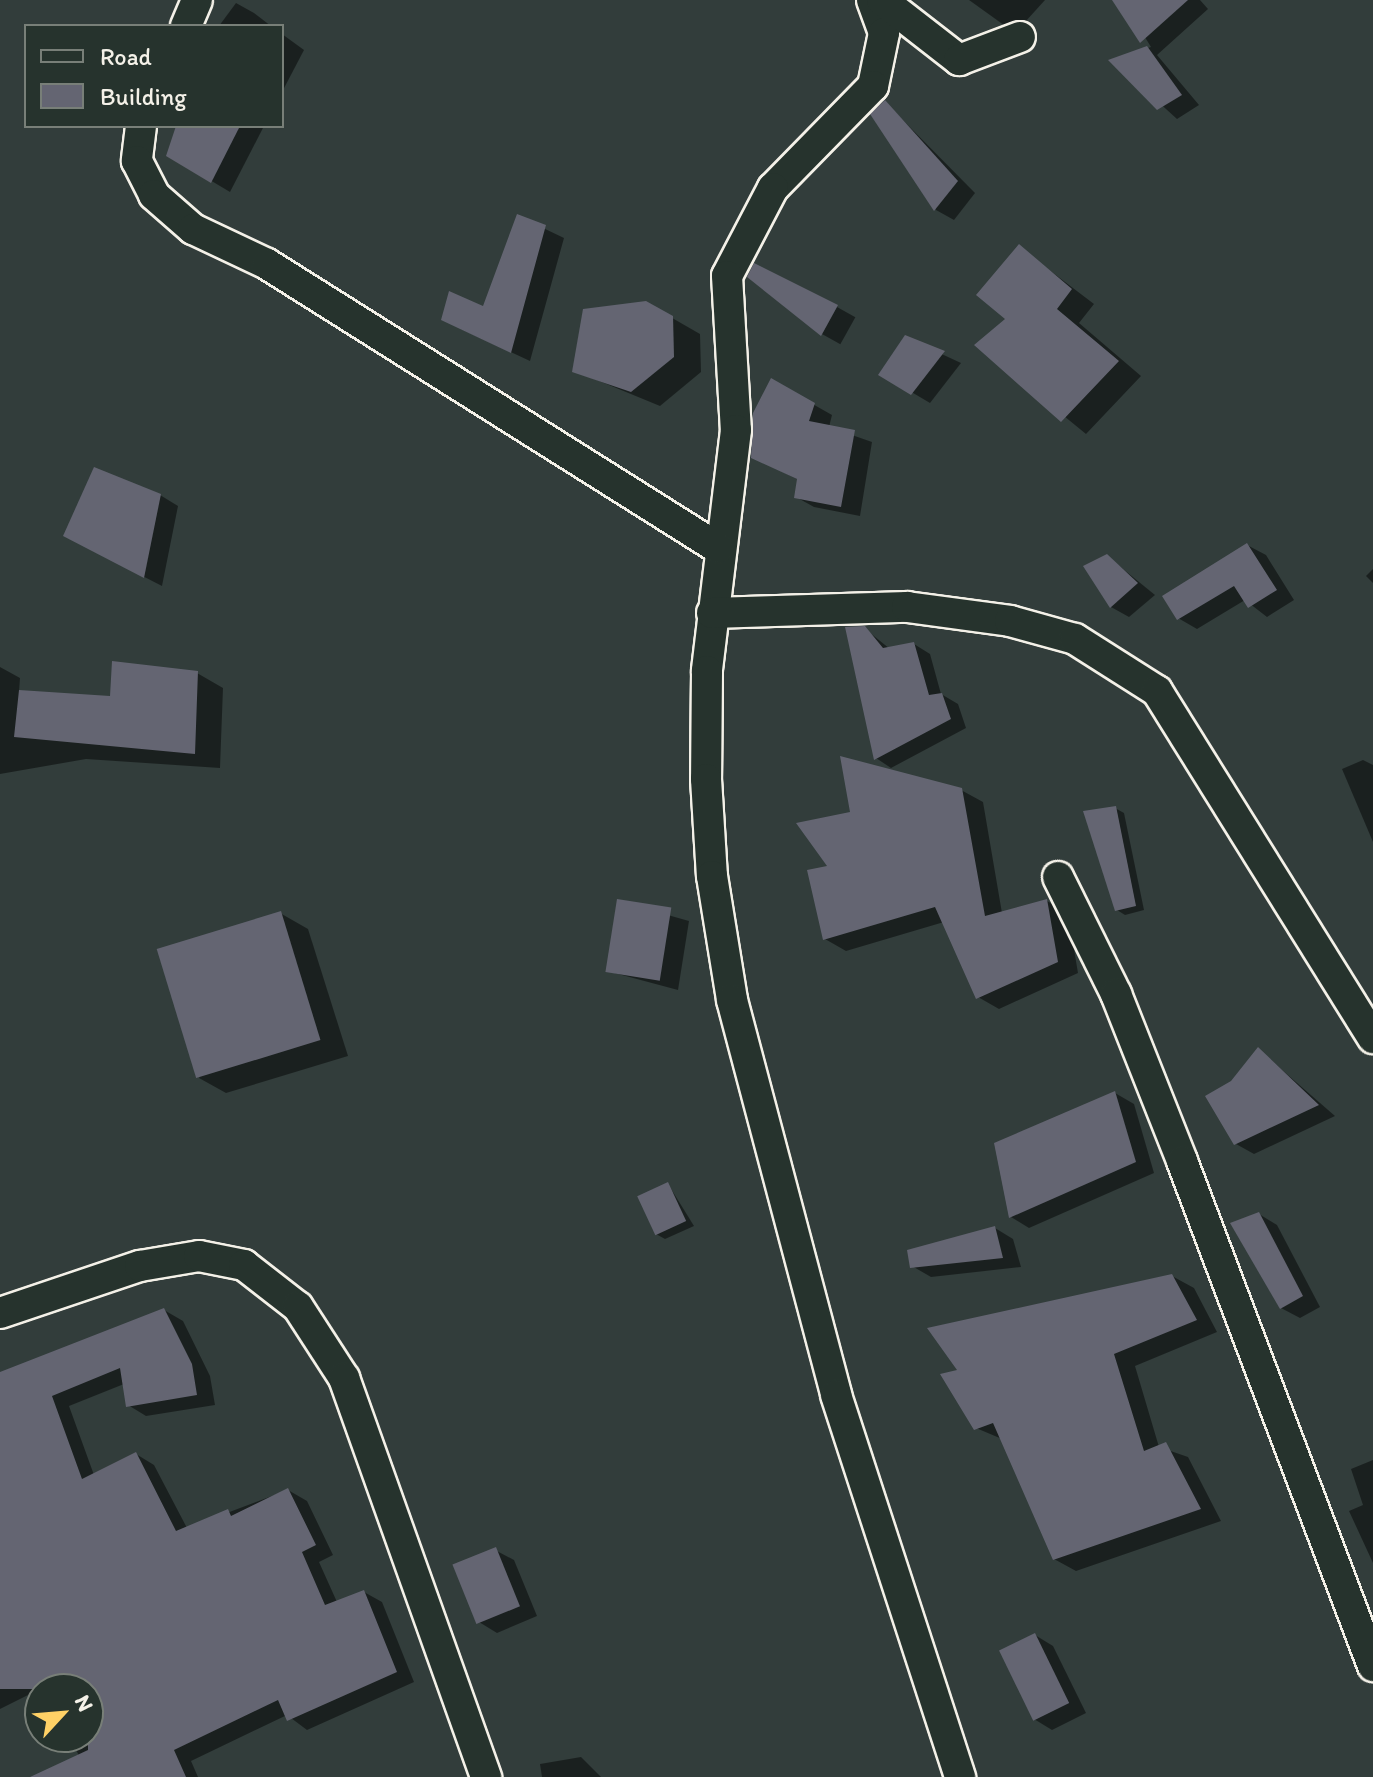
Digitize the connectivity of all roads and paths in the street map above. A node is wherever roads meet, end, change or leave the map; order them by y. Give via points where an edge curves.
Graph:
1 (197, 0) edge
2 (872, 0) edge
3 (882, 0) edge
4 (187, 24) edge
5 (1020, 37) dead end
6 (141, 128) edge
7 (718, 548) junction
8 (712, 613) junction
9 (1058, 877) dead end
10 (1373, 1038) edge
11 (0, 1313) edge
12 (1373, 1666) edge
13 (486, 1777) edge
14 (960, 1777) edge

1 - 4 street
2 - 7 street via 884,33 873,86 773,188 727,276 736,408
3 - 5 street via 959,60
6 - 7 street via 137,161 154,195 193,229 267,264
7 - 8 street
8 - 10 street via 907,607 1010,621 1075,639 1157,691
8 - 14 street via 706,779 712,876 732,1000 836,1395
9 - 12 street via 1116,994
11 - 13 street via 140,1266 199,1256 244,1265 298,1307 344,1378

